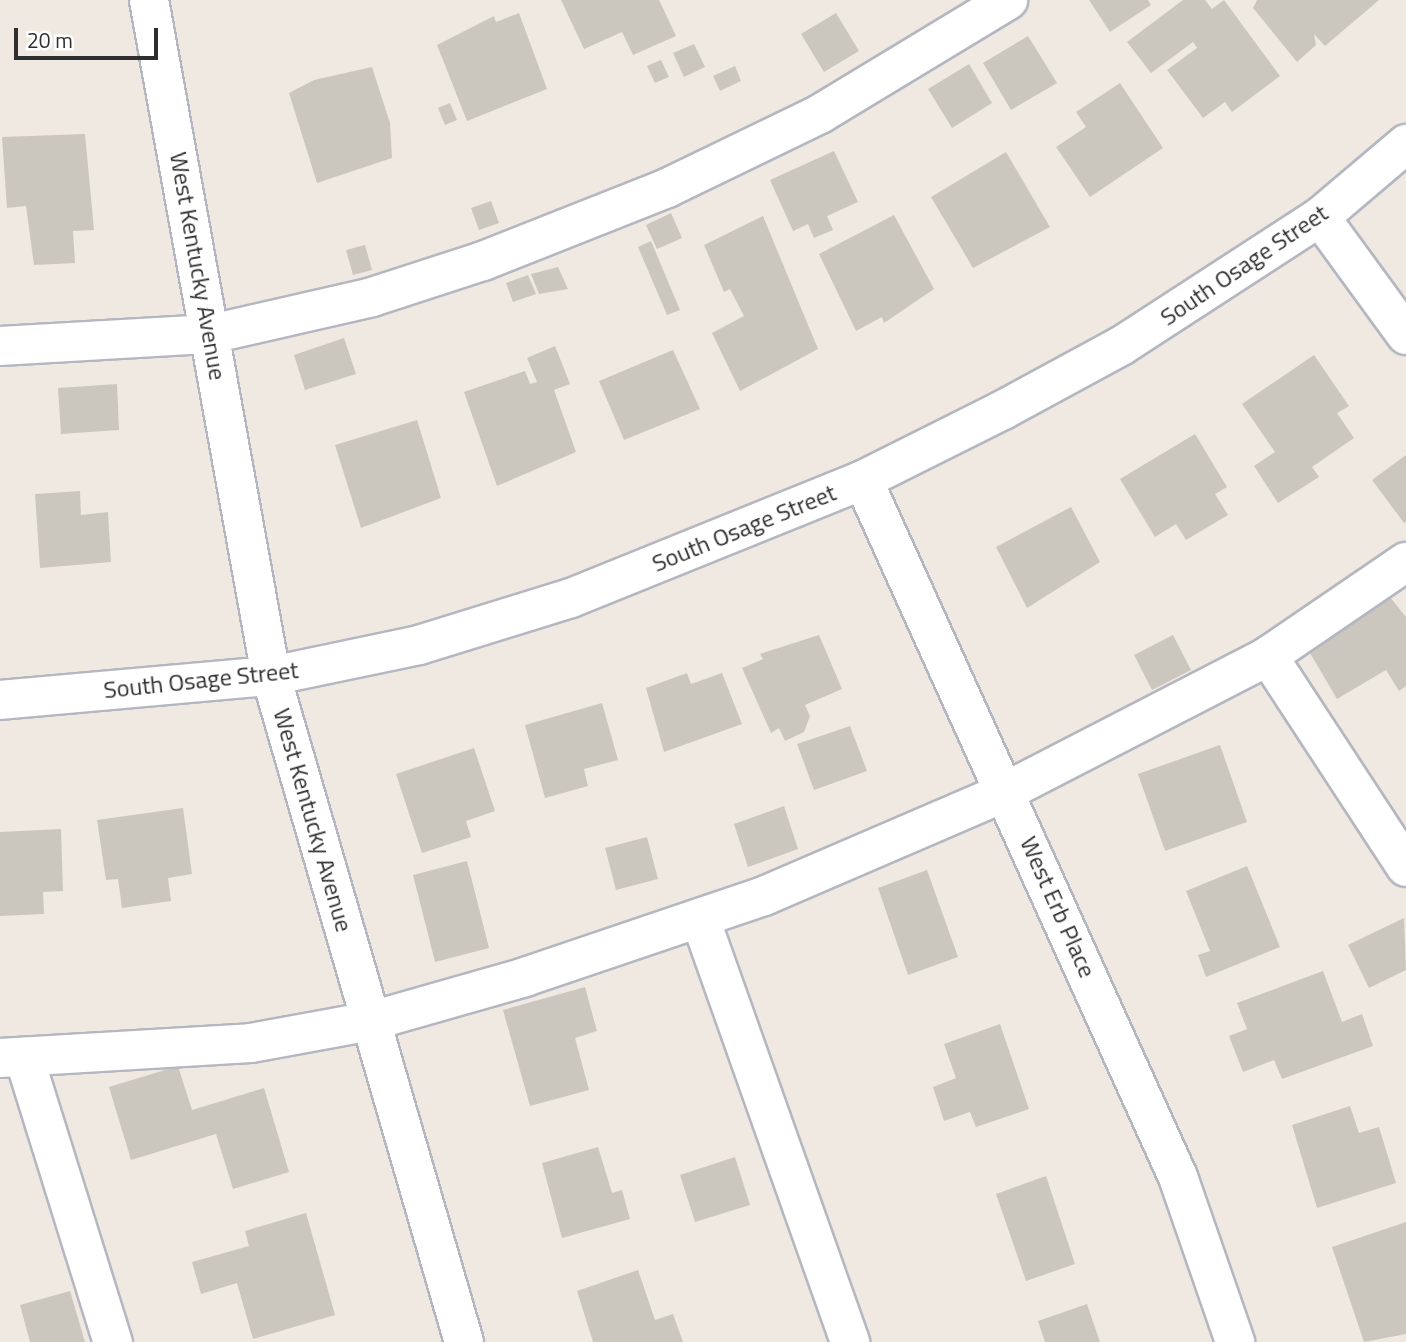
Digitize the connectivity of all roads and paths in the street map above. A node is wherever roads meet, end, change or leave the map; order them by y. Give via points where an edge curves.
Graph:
1 (149, 0) edge
2 (1008, 0) edge
3 (1406, 144) edge
4 (1320, 217) junction
5 (211, 334) junction
6 (1406, 335) edge
7 (0, 346) edge
8 (863, 480) junction
9 (1406, 562) edge
10 (1268, 656) junction
11 (271, 676) junction
12 (0, 700) edge
13 (1005, 792) junction
14 (1406, 867) edge
15 (700, 918) junction
16 (371, 1021) junction
17 (12, 1058) edge
18 (113, 1342) edge
19 (464, 1342) edge
20 (850, 1342) edge
21 (1235, 1342) edge

1 - 5 street, West Kentucky Avenue
2 - 5 street via 820,114 667,188 372,297
3 - 4 street, South Osage Street
4 - 6 street
4 - 8 street, South Osage Street via 1121,346
5 - 7 street
5 - 11 street, West Kentucky Avenue
8 - 11 street, South Osage Street via 571,598 419,645
8 - 13 street, West Erb Place
9 - 10 street
10 - 13 street
10 - 14 street
11 - 12 street, South Osage Street
11 - 16 street, West Kentucky Avenue
13 - 15 street via 889,847
13 - 21 street, West Erb Place via 1178,1177
15 - 16 street
15 - 20 street
16 - 17 street via 251,1043
16 - 19 street, West Kentucky Avenue
17 - 18 street

